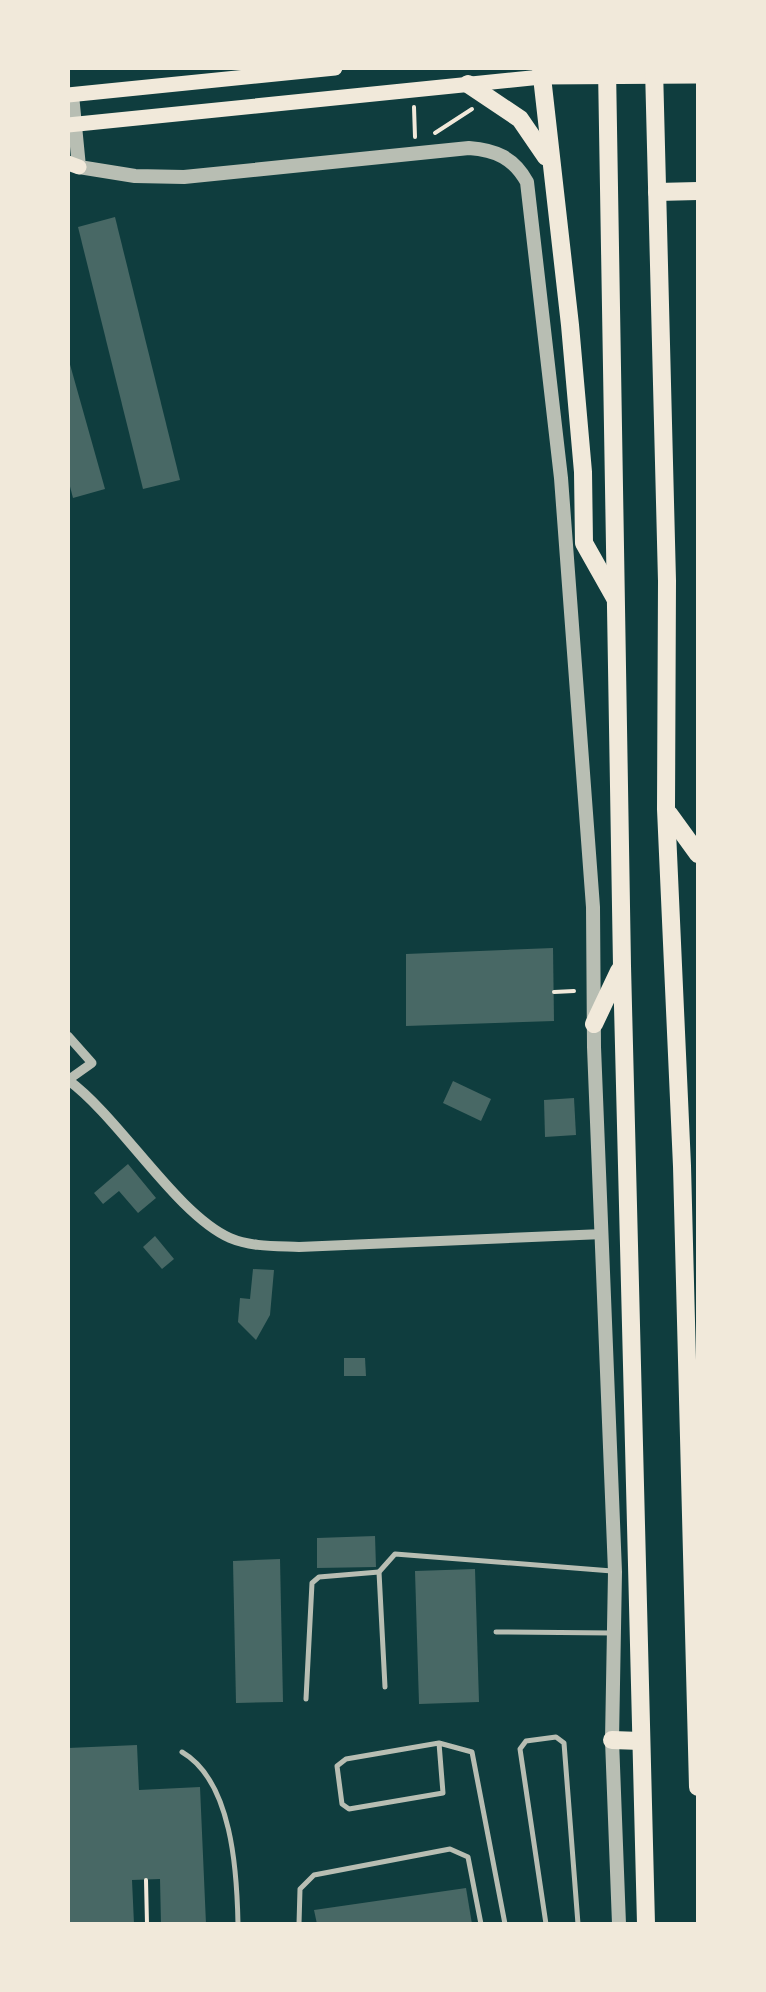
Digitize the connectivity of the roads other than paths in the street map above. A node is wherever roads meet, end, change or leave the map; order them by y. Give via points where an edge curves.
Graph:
1 (335, 68) edge
2 (607, 68) edge
3 (541, 72) edge
4 (698, 76) edge
5 (651, 78) edge
6 (468, 84) junction
7 (70, 95) edge
8 (71, 124) edge
9 (73, 165) edge
10 (552, 174) junction
11 (698, 191) edge
12 (656, 192) junction
13 (617, 603) junction
14 (666, 809) junction
15 (698, 854) edge
16 (622, 966) junction
17 (594, 1024) junction
18 (68, 1036) edge
19 (68, 1080) edge
20 (682, 1166) junction
21 (698, 1204) edge
22 (604, 1234) junction
23 (694, 1472) edge
24 (379, 1572) junction
25 (615, 1572) junction
26 (496, 1632) dead end
27 (614, 1633) junction
28 (386, 1687) dead end
29 (306, 1699) dead end
30 (612, 1740) junction
31 (642, 1741) junction
32 (438, 1743) junction
33 (182, 1752) dead end
34 (698, 1787) edge
35 (238, 1924) edge
36 (300, 1924) edge
37 (480, 1924) edge
38 (505, 1924) edge
39 (546, 1924) edge
40 (578, 1924) edge
41 (619, 1924) edge
42 (646, 1924) edge

1 - 7 main road
2 - 13 main road
3 - 5 main road
3 - 6 main road
3 - 10 main road
4 - 5 main road
5 - 12 main road
6 - 8 main road
6 - 10 main road via 520,119
7 - 8 street
8 - 9 street
9 - 17 street via 184,177 469,148 502,156 521,171 532,205 586,776
10 - 13 main road via 584,472 584,543
11 - 12 main road
12 - 14 main road
13 - 16 main road
14 - 15 main road
14 - 20 main road
16 - 17 main road
16 - 31 main road
17 - 22 street
18 - 19 street via 92,1063
19 - 22 street via 197,1214 231,1238 299,1247
20 - 21 main road
20 - 23 main road
22 - 25 street
23 - 34 main road
24 - 25 lane via 395,1554
24 - 28 lane
24 - 29 lane via 312,1583
25 - 27 street
26 - 27 lane
27 - 30 street
30 - 31 main road
30 - 41 street
31 - 42 main road
32 - 32 lane via 341,1762 342,1804 443,1793
32 - 38 lane via 476,1757
33 - 35 lane via 209,1772 236,1862
36 - 37 lane via 300,1889 314,1876 450,1850 468,1856 473,1866
39 - 40 lane via 520,1748 556,1736 564,1743

